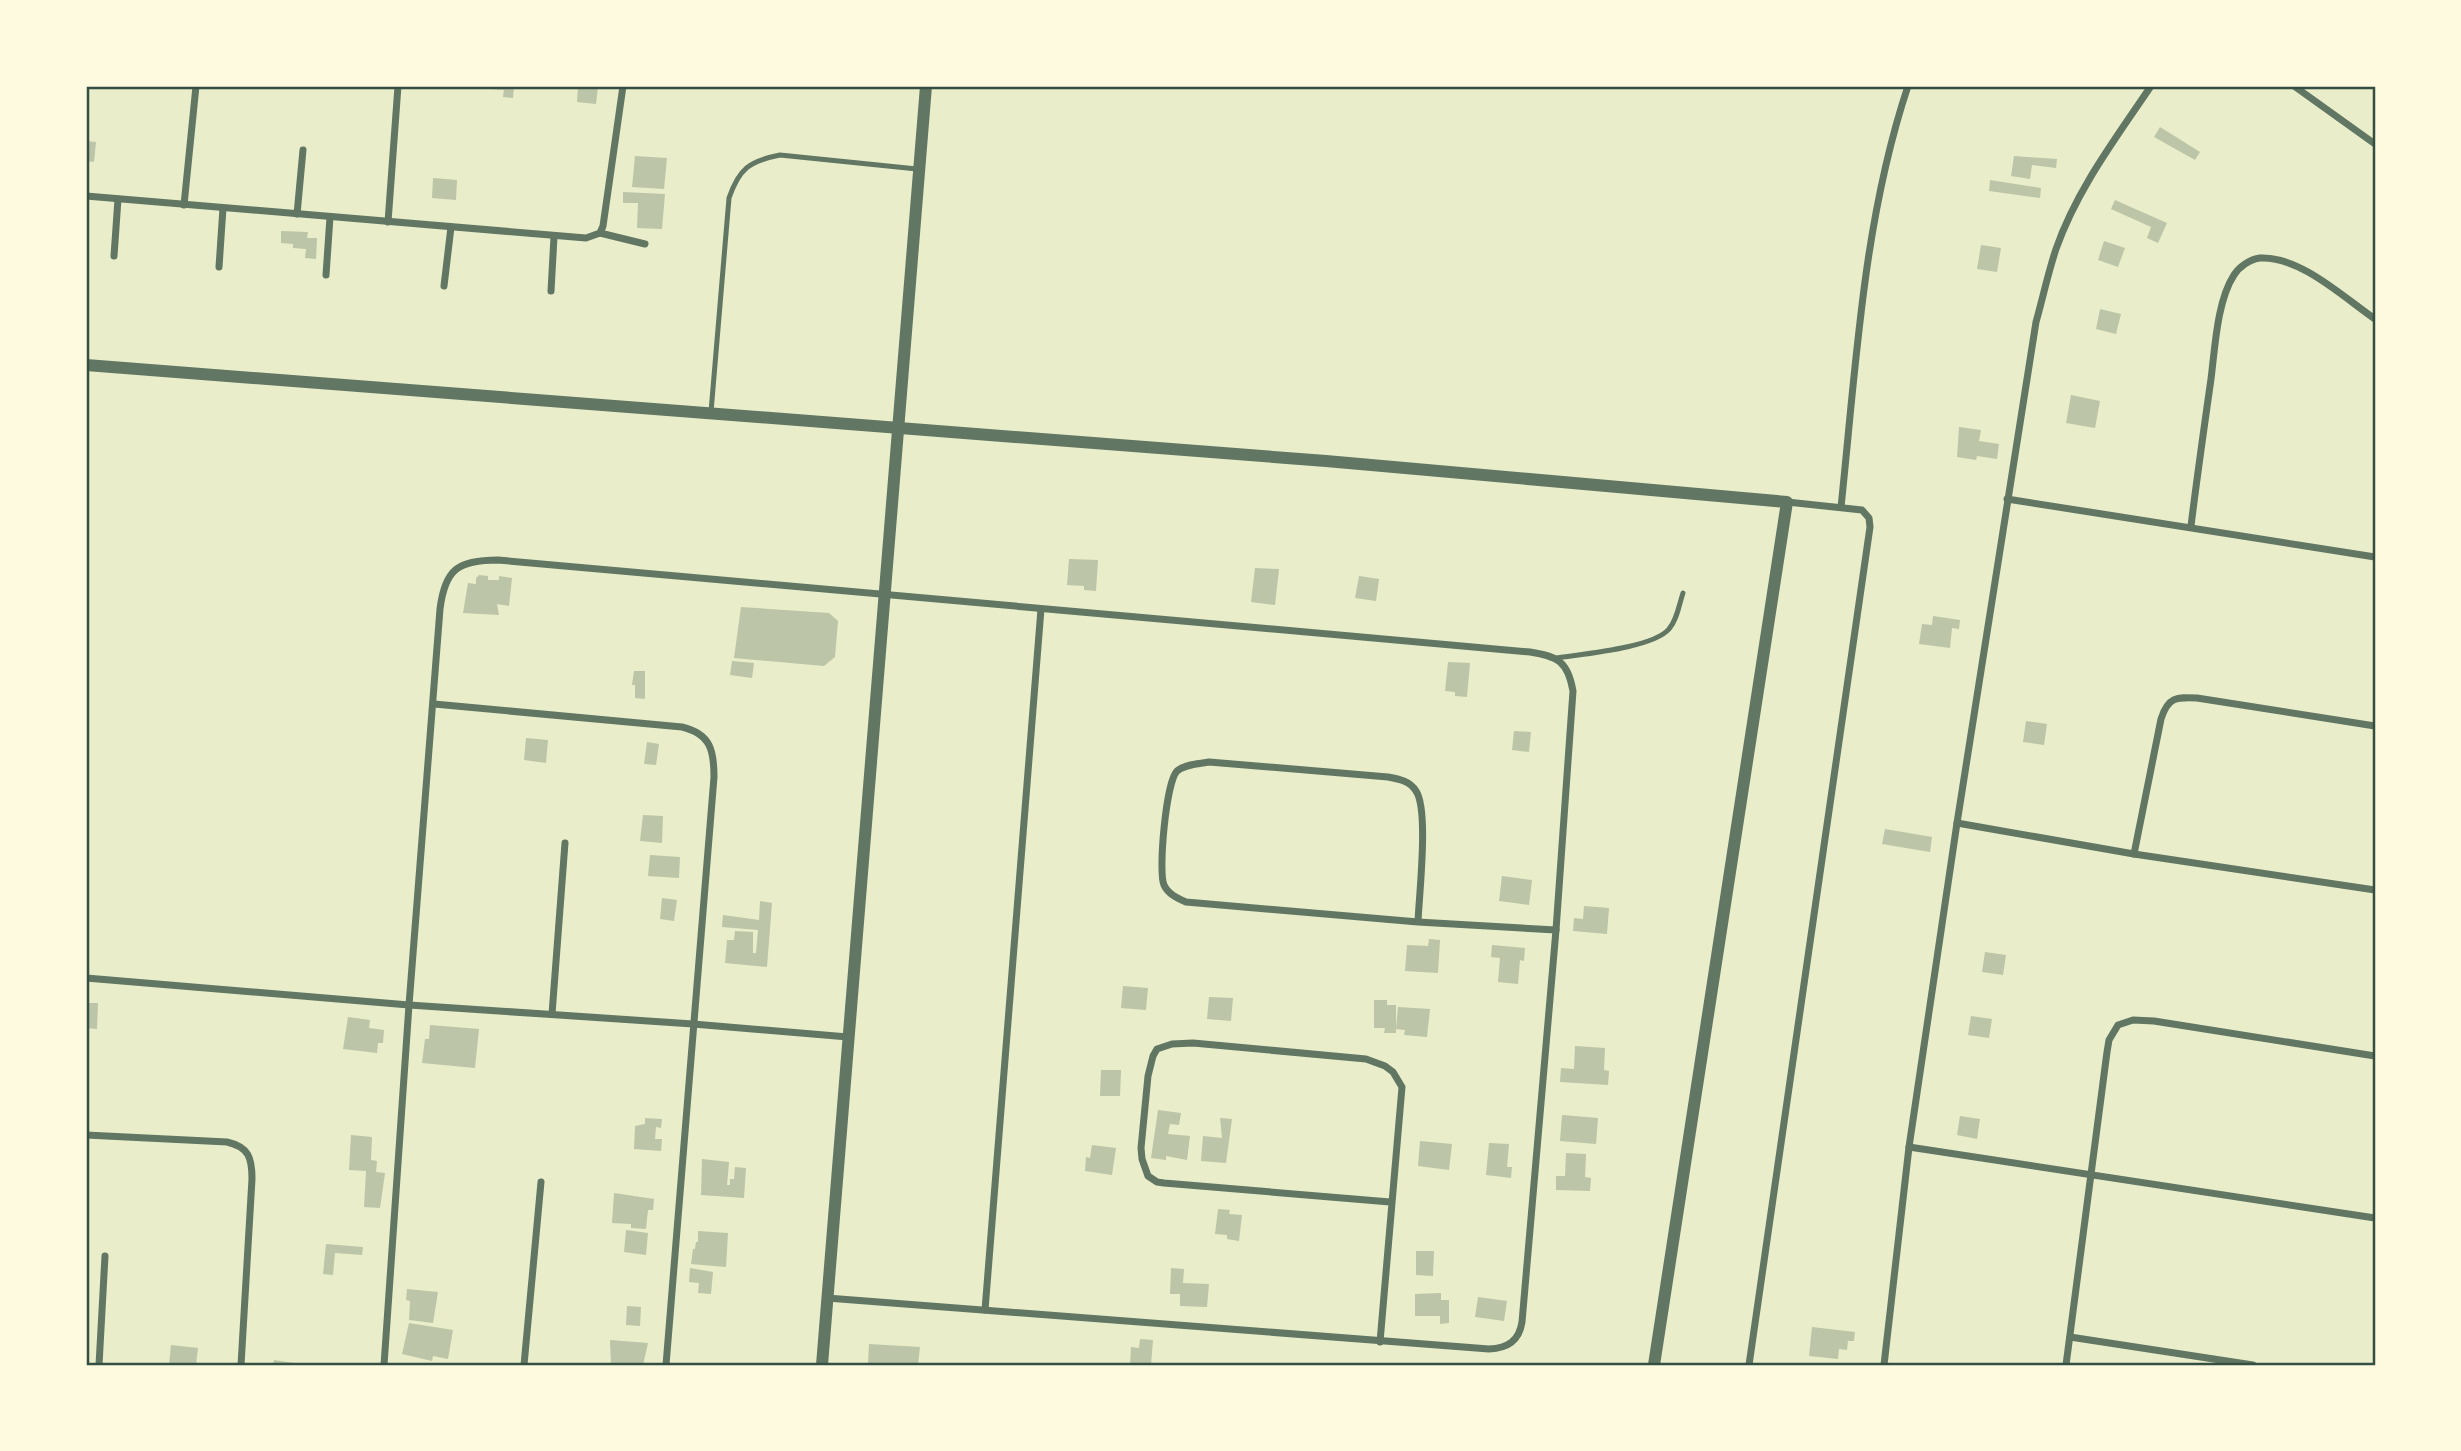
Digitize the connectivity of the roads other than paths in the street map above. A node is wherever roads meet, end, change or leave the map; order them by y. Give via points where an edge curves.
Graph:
1 (196, 86) edge
2 (398, 86) edge
3 (623, 86) edge
4 (926, 86) edge
5 (1908, 86) edge
6 (2151, 86) edge
7 (2294, 86) edge
8 (2375, 144) edge
9 (303, 150) dead end
10 (920, 169) junction
11 (86, 196) edge
12 (118, 199) junction
13 (184, 205) junction
14 (223, 208) junction
15 (297, 214) junction
16 (330, 217) junction
17 (388, 222) junction
18 (451, 227) junction
19 (600, 233) junction
20 (554, 237) junction
21 (645, 244) dead end
22 (114, 256) dead end
23 (219, 267) dead end
24 (326, 275) dead end
25 (444, 286) dead end
26 (551, 291) dead end
27 (2375, 319) edge
28 (86, 365) edge
29 (711, 413) junction
30 (898, 428) junction
31 (2007, 499) junction
32 (1787, 502) junction
33 (1841, 507) junction
34 (2191, 526) junction
35 (2375, 557) edge
36 (1683, 593) dead end
37 (885, 595) junction
38 (1041, 609) junction
39 (1557, 659) junction
40 (434, 704) junction
41 (2375, 726) edge
42 (1957, 823) junction
43 (565, 843) dead end
44 (2134, 854) junction
45 (2375, 890) edge
46 (1418, 922) junction
47 (1556, 930) junction
48 (86, 978) edge
49 (409, 1005) junction
50 (552, 1014) junction
51 (693, 1024) junction
52 (848, 1037) junction
53 (2375, 1056) edge
54 (86, 1135) edge
55 (1909, 1147) junction
56 (2092, 1176) junction
57 (541, 1182) dead end
58 (1390, 1202) junction
59 (2375, 1218) edge
60 (105, 1256) dead end
61 (827, 1298) junction
62 (985, 1310) junction
63 (2070, 1337) junction
64 (1380, 1342) junction
65 (99, 1365) edge
66 (241, 1365) edge
67 (384, 1365) edge
68 (524, 1365) edge
69 (666, 1365) edge
70 (822, 1365) edge
71 (1654, 1365) edge
72 (1749, 1365) edge
73 (1884, 1365) edge
74 (2066, 1365) edge
75 (2253, 1365) edge

1 - 13 street
2 - 17 street
3 - 19 street
4 - 10 street
5 - 33 street via 1887,159 1870,248
6 - 31 street via 2099,162 2057,247 2036,322
7 - 8 street
9 - 15 street
10 - 29 lane via 780,155 746,168 729,198
10 - 30 street
11 - 12 street
12 - 13 street
12 - 22 street
13 - 14 street
14 - 15 street
14 - 23 street
15 - 16 street
16 - 17 street
16 - 24 street
17 - 18 street
18 - 20 street
18 - 25 street
19 - 20 street via 576,239
19 - 21 street
20 - 26 street
27 - 34 street via 2291,264 2256,258 2234,275 2217,334
28 - 29 street
29 - 30 street
30 - 32 street
30 - 37 street
31 - 34 street
31 - 42 street
32 - 33 street
32 - 71 street
33 - 72 street via 1862,510 1870,527
34 - 35 street
36 - 39 lane via 1668,631 1657,637
37 - 38 street
37 - 40 street via 470,562 450,573 442,596
37 - 52 street
38 - 39 street via 1530,652
38 - 62 street
39 - 47 street via 1565,665 1573,691
40 - 49 street
40 - 51 street via 682,727 703,736 713,752 714,777
41 - 44 street via 2197,698 2173,700 2165,706 2161,719
42 - 44 street
42 - 55 street
43 - 50 street
44 - 45 street
46 - 46 street via 1197,904 1176,898 1165,887 1162,872 1168,795 1174,776 1183,767 1209,762 1388,777 1408,783 1423,813
46 - 47 street
47 - 64 street via 1519,1336 1497,1348
48 - 49 street
49 - 50 street
49 - 67 street
50 - 51 street
51 - 52 street
51 - 69 street
52 - 61 street
53 - 56 street via 2154,1021 2123,1021 2114,1030 2106,1052
54 - 66 street via 227,1142 246,1149 252,1179
55 - 56 street
55 - 73 street
56 - 59 street
56 - 63 street
57 - 68 street
58 - 58 street via 1402,1087 1385,1066 1366,1059 1194,1043 1157,1049 1148,1076 1141,1148 1152,1179
58 - 64 street
60 - 65 street
61 - 62 street
61 - 70 street
62 - 64 street
63 - 74 street
63 - 75 street

